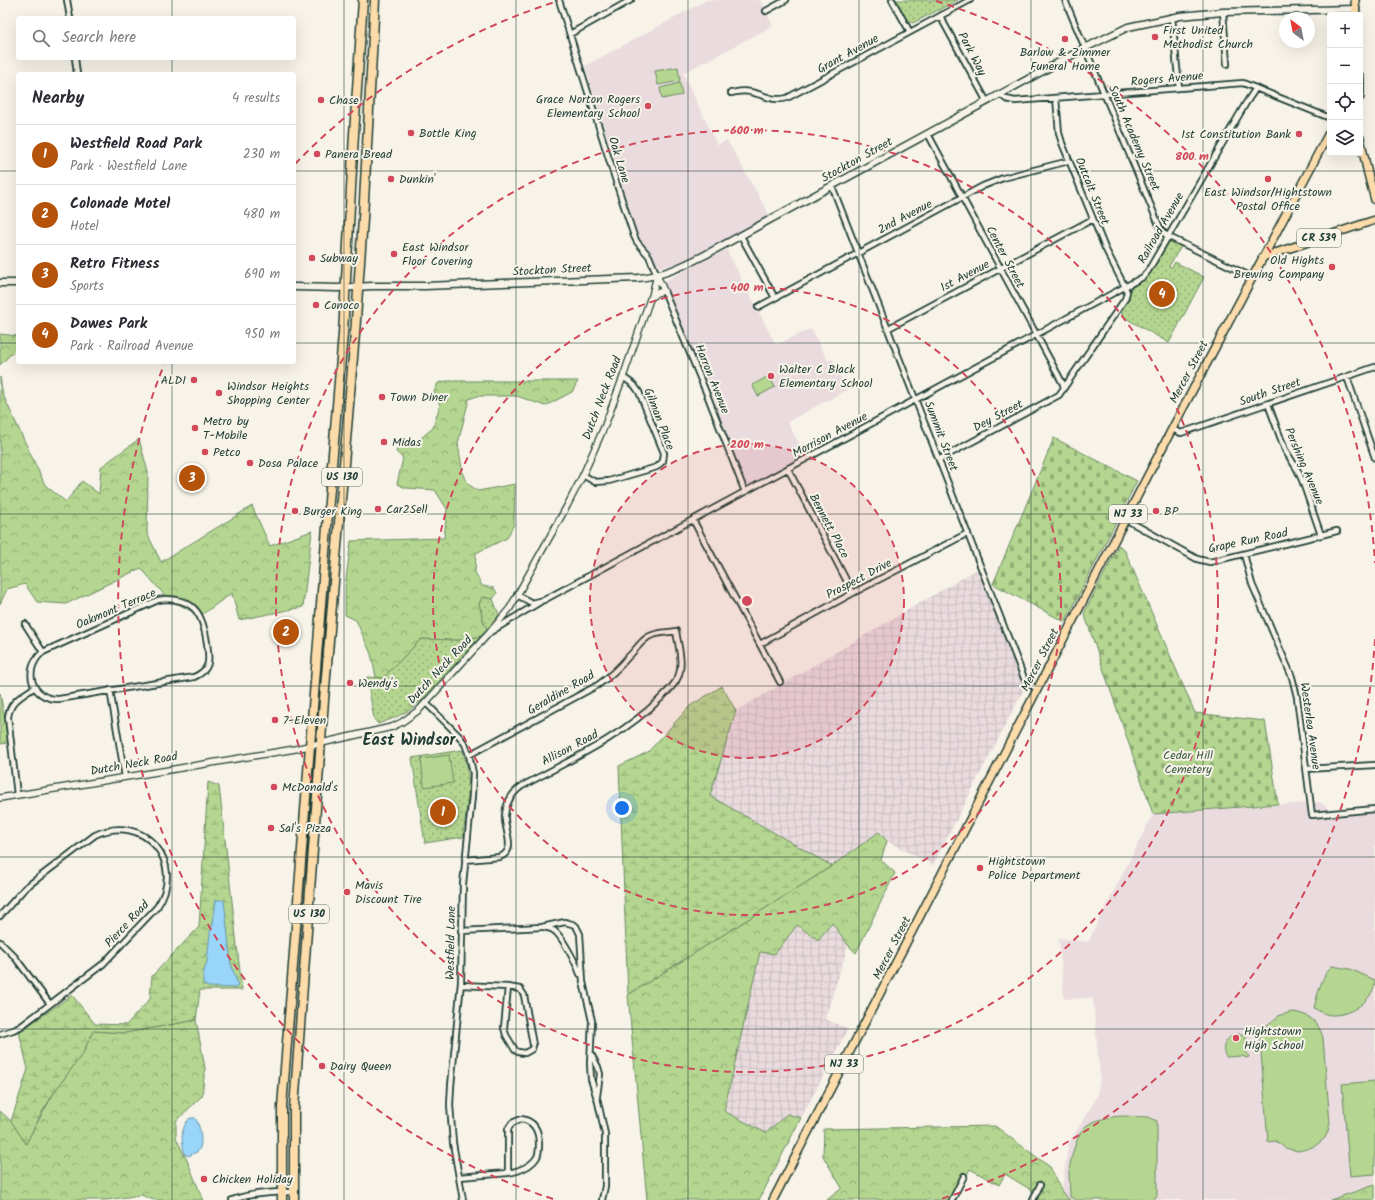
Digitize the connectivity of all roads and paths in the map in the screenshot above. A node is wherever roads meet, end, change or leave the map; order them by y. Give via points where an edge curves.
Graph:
1 (67, 0) edge
2 (363, 0) edge
3 (375, 0) edge
4 (559, 0) edge
5 (631, 0) edge
6 (786, 0) edge
7 (892, 0) edge
8 (970, 0) edge
9 (1065, 0) edge
10 (1355, 0) edge
11 (1359, 0) edge
12 (766, 11) dead end
13 (1223, 12) junction
14 (1327, 12) edge
15 (1356, 12) edge
16 (70, 16) edge
17 (940, 16) junction
18 (1172, 17) junction
19 (910, 32) junction
20 (570, 34) junction
21 (1085, 48) junction
22 (75, 60) edge
23 (1227, 64) dead end
24 (77, 72) edge
25 (1179, 88) junction
26 (1256, 88) junction
27 (731, 93) dead end
28 (1000, 94) junction
29 (1104, 94) junction
30 (1056, 98) junction
31 (986, 102) junction
32 (1327, 117) edge
33 (928, 134) junction
34 (1327, 137) edge
35 (1363, 152) edge
36 (1069, 161) junction
37 (832, 186) junction
38 (962, 198) junction
39 (1375, 200) edge
40 (1093, 219) junction
41 (1375, 220) edge
42 (741, 236) junction
43 (1168, 236) junction
44 (859, 253) junction
45 (1263, 257) junction
46 (1000, 268) junction
47 (658, 275) junction
48 (1252, 277) junction
49 (0, 283) edge
50 (16, 283) edge
51 (296, 287) edge
52 (346, 287) junction
53 (358, 287) junction
54 (1125, 287) junction
55 (664, 291) junction
56 (775, 298) junction
57 (650, 300) junction
58 (758, 307) dead end
59 (888, 328) junction
60 (1036, 335) junction
61 (1375, 367) edge
62 (623, 377) junction
63 (1347, 377) junction
64 (1064, 389) junction
65 (916, 400) junction
66 (1268, 404) junction
67 (1172, 429) junction
68 (334, 437) junction
69 (345, 450) junction
70 (1375, 458) edge
71 (940, 459) junction
72 (788, 469) junction
73 (583, 476) junction
74 (745, 492) junction
75 (329, 501) junction
76 (339, 513) junction
77 (1125, 519) junction
78 (694, 520) junction
79 (1337, 531) dead end
80 (968, 533) junction
81 (1321, 535) junction
82 (1244, 554) junction
83 (853, 593) junction
84 (517, 595) junction
85 (544, 600) junction
86 (25, 624) dead end
87 (676, 631) joint
88 (490, 632) junction
89 (760, 644) junction
90 (43, 652) junction
91 (780, 682) dead end
92 (35, 687) junction
93 (1037, 689) junction
94 (110, 690) junction
95 (426, 703) junction
96 (322, 742) junction
97 (310, 745) junction
98 (470, 755) junction
99 (1375, 764) edge
100 (1306, 769) junction
101 (125, 777) junction
102 (17, 795) junction
103 (0, 798) edge
104 (1375, 809) edge
105 (465, 860) junction
106 (0, 916) edge
107 (542, 927) junction
108 (461, 931) junction
109 (0, 942) edge
110 (583, 982) junction
111 (461, 985) junction
112 (508, 987) junction
113 (50, 1004) junction
114 (290, 1010) junction
115 (301, 1012) junction
116 (0, 1034) edge
117 (591, 1053) junction
118 (598, 1102) junction
119 (508, 1173) junction
120 (964, 1176) dead end
121 (459, 1177) junction
122 (1040, 1185) dead end
123 (282, 1196) edge
124 (294, 1196) edge
125 (232, 1200) edge
126 (463, 1200) edge
127 (602, 1200) edge
128 (773, 1200) edge
129 (952, 1200) edge
130 (1033, 1200) edge

1 - 16 street
2 - 52 highway, US 130
3 - 53 highway, US 130
4 - 20 street, Oak Lane
5 - 20 street
6 - 12 street
7 - 19 street
8 - 17 street, Grant Avenue
9 - 21 street, South Academy Street
10 - 15 main road
11 - 15 main road
13 - 14 main road, Stockton Street
13 - 18 main road, Stockton Street
13 - 23 street
17 - 19 street, Grant Avenue
17 - 31 street, Park Way
18 - 21 main road, Stockton Street via 1128,27
18 - 25 street
19 - 27 street, Grant Avenue via 787,98 774,100 751,92
20 - 47 street, Oak Lane via 634,236 649,256
21 - 28 main road, Stockton Street
21 - 29 street, South Academy Street
22 - 24 street
25 - 26 street, Rogers Avenue via 1243,83
25 - 29 street, Rogers Avenue
26 - 32 street, Rogers Avenue
26 - 43 street, Railroad Avenue
28 - 30 street, Rogers Avenue via 1015,101
28 - 31 main road, Stockton Street
29 - 30 street, Rogers Avenue
29 - 43 street, South Academy Street via 1161,230
30 - 36 street, Outcalt Street via 1059,133
31 - 33 main road, Stockton Street
33 - 37 main road, Stockton Street
33 - 38 street, Center Street
34 - 45 main road, Mercer Street / NJ 33
35 - 39 main road
36 - 38 street, 2nd Avenue via 996,180
36 - 40 street, Outcalt Street
37 - 42 main road, Stockton Street
37 - 44 street, Summit Street
38 - 44 street, 2nd Avenue
38 - 46 street, Center Street
40 - 46 street, 1st Avenue
40 - 54 street, Outcalt Street
41 - 45 main road, CR 539
42 - 47 main road, Stockton Street via 685,265
42 - 56 street
43 - 48 street, South Academy Street
43 - 54 street, Railroad Avenue via 1143,277
44 - 56 street, 2nd Avenue
44 - 59 street, Summit Street
45 - 48 main road, Mercer Street / NJ 33
46 - 59 street, 1st Avenue
46 - 60 street, Center Street
47 - 53 main road, Stockton Street via 476,285
47 - 55 street, Harron Avenue
47 - 57 street, Dutch Neck Road
48 - 67 main road, Mercer Street / NJ 33
49 - 50 main road
51 - 52 main road, Stockton Street
52 - 53 main road, Stockton Street
52 - 68 highway, US 130
53 - 69 highway, US 130
54 - 60 street, Morrison Avenue
54 - 64 street via 1125,300
55 - 57 street via 656,293
55 - 74 street, Harron Avenue
56 - 58 street, 2nd Avenue
57 - 62 street, Dutch Neck Road
59 - 65 street, Summit Street
60 - 64 street, Center Street
60 - 65 street, Morrison Avenue
61 - 63 street, South Street
62 - 73 street, Dutch Neck Road
62 - 73 street, Gilman Place via 639,392 664,453 663,461 657,467 609,481 595,482
63 - 66 street, South Street
63 - 70 street
64 - 71 street, Dey Street via 1059,395
65 - 71 street, Summit Street
65 - 72 street, Morrison Avenue
66 - 67 street, South Street via 1181,433
66 - 81 street, Pershing Avenue via 1285,450 1302,480
67 - 77 main road, Mercer Street / NJ 33
68 - 69 highway
68 - 75 highway, US 130
69 - 76 highway, US 130
71 - 80 street, Summit Street
72 - 74 street, Morrison Avenue
72 - 83 street, Bennett Place
73 - 84 street, Dutch Neck Road
74 - 78 street, Morrison Avenue
75 - 76 highway
75 - 97 highway, US 130
76 - 96 highway, US 130
77 - 82 street, Grape Run Road via 1197,559 1216,561
77 - 93 main road, Mercer Street / NJ 33
78 - 85 street, Morrison Avenue
78 - 89 street
79 - 81 street, Grape Run Road
80 - 83 street, Prospect Drive
80 - 93 street, Summit Street via 1024,678
81 - 82 street, Grape Run Road
82 - 100 street, Westerlea Avenue via 1255,592 1292,677
83 - 89 street, Prospect Drive
84 - 85 street via 532,602
84 - 88 street, Dutch Neck Road
85 - 88 street, Morrison Avenue
86 - 90 street
87 - 98 street, Geraldine Road via 650,636 598,685
87 - 105 street, Allison Road via 680,670 676,681 664,695 622,731 518,788 505,809 508,851 500,857
88 - 95 street, Dutch Neck Road
89 - 91 street
90 - 92 street via 35,659 31,670
90 - 94 street, Oakmont Terrace via 158,600 180,600 197,612 204,623 209,659 204,672 194,677
92 - 94 street, Oakmont Terrace via 42,695 55,699
92 - 102 street via 16,700 8,717
93 - 128 main road, Mercer Street / NJ 33
94 - 101 street
95 - 96 street, Dutch Neck Road via 412,716 392,727
95 - 98 street, Westfield Lane via 459,736
96 - 97 street, Dutch Neck Road
96 - 115 highway, US 130
97 - 101 street, Dutch Neck Road
97 - 114 highway, US 130
98 - 105 street, Westfield Lane via 473,777
99 - 100 street
100 - 104 street, Westerlea Avenue via 1312,815
101 - 102 street, Dutch Neck Road
102 - 103 street, Dutch Neck Road
105 - 108 street, Westfield Lane
106 - 113 street, Pierce Road via 30,884 102,832 116,829 137,832 150,840 161,852 168,877 165,894 157,907 102,964
107 - 108 street
107 - 110 street via 556,932 575,961
107 - 110 street via 568,923 576,926 580,934
108 - 111 street, Westfield Lane
109 - 113 street via 14,956
110 - 117 street via 592,1021
111 - 112 street
111 - 121 street, Westfield Lane via 450,1105
112 - 112 street via 505,1031 515,1050 521,1054 526,1053 533,1045 524,995 520,989
113 - 116 street, Pierce Road via 20,1027
114 - 115 street
114 - 123 highway, US 130 via 282,1107
115 - 124 highway, US 130 via 294,1108
117 - 118 street via 591,1079
117 - 118 street via 600,1074
118 - 127 street via 605,1134 605,1186
119 - 119 street via 522,1170 538,1155 538,1133 526,1120 516,1120 508,1129
119 - 121 street
120 - 129 street
121 - 126 street, Westfield Lane
122 - 130 street
123 - 124 street
123 - 125 street via 256,1194

